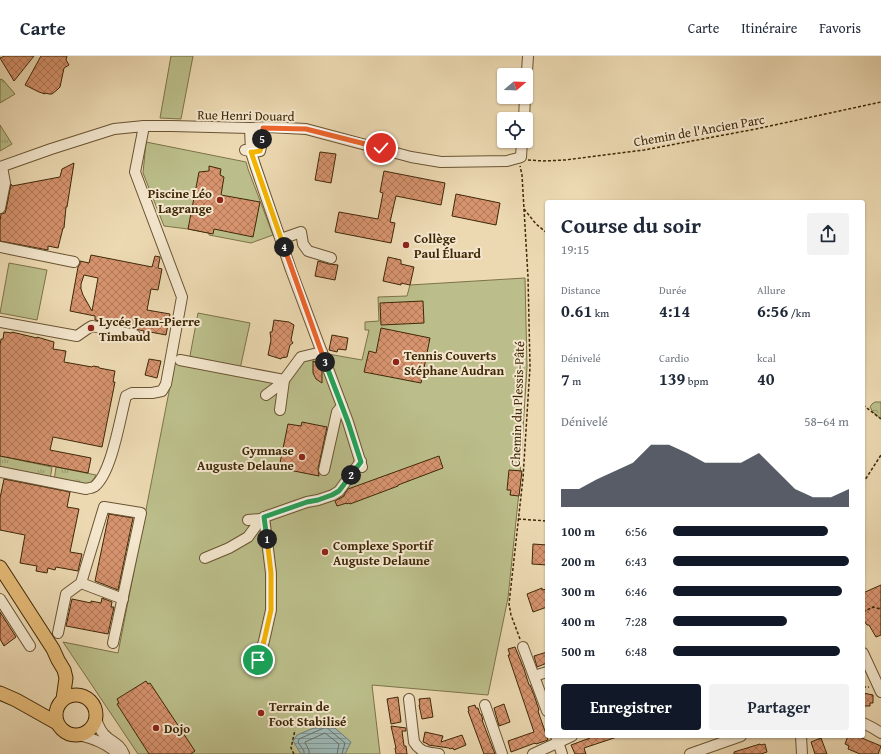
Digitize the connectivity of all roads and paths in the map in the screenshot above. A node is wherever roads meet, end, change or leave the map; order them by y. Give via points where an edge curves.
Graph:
1 (528, 56) edge
2 (527, 68) edge
3 (881, 102) edge
4 (144, 126) junction
5 (250, 128) junction
6 (263, 128) junction
7 (522, 148) edge
8 (248, 151) junction
9 (518, 158) junction
10 (1, 167) edge
11 (0, 208) edge
12 (524, 209) junction
13 (545, 231) edge
14 (281, 239) junction
15 (0, 247) edge
16 (331, 258) dead end
17 (74, 262) dead end
18 (0, 322) edge
19 (135, 335) dead end
20 (322, 352) junction
21 (180, 360) dead end
22 (284, 380) junction
23 (266, 395) dead end
24 (342, 406) junction
25 (865, 407) edge
26 (280, 410) dead end
27 (881, 420) edge
28 (881, 455) edge
29 (324, 470) dead end
30 (0, 472) edge
31 (865, 480) edge
32 (263, 518) junction
33 (518, 519) junction
34 (248, 520) dead end
35 (545, 521) edge
36 (205, 558) dead end
37 (0, 567) edge
38 (81, 583) junction
39 (0, 599) edge
40 (123, 599) junction
41 (881, 609) edge
42 (865, 611) edge
43 (58, 633) dead end
44 (113, 644) dead end
45 (30, 646) dead end
46 (523, 647) joint
47 (53, 648) junction
48 (865, 657) edge
49 (258, 660) dead end
50 (545, 673) edge
51 (534, 676) junction
52 (881, 690) edge
53 (0, 693) edge
54 (81, 695) junction
55 (408, 699) dead end
56 (16, 700) junction
57 (61, 702) junction
58 (485, 705) dead end
59 (545, 706) edge
60 (96, 718) junction
61 (57, 723) junction
62 (865, 724) edge
63 (878, 727) edge
64 (295, 730) dead end
65 (79, 735) junction
66 (734, 738) edge
67 (801, 738) edge
68 (557, 739) edge
69 (114, 752) edge
70 (124, 754) edge
71 (294, 754) edge
72 (439, 754) edge
73 (502, 754) edge
74 (532, 754) edge
75 (562, 754) edge
76 (690, 754) edge
77 (802, 754) edge

1 - 2 street
3 - 9 path, Chemin de l'Ancien Parc via 644,150 565,160 530,161
4 - 5 street, Rue Henri Douard
4 - 10 street, Rue Henri Douard via 114,129
4 - 30 street via 135,172 182,297 166,384 162,391 152,394 132,393 126,396 111,460 94,487 86,489
5 - 6 street, Rue Henri Douard
5 - 8 street
6 - 8 street via 260,151
6 - 9 street, Rue Henri Douard via 306,129 411,157 441,162 507,161
7 - 9 street via 521,156
8 - 14 street
9 - 12 path, Chemin du Plessis-Pâté
10 - 11 street via 5,184
12 - 13 path
12 - 33 path, Chemin du Plessis-Pâté via 530,367
14 - 16 street via 301,232 303,244 308,251
14 - 20 street
15 - 17 street
18 - 19 street via 77,336 92,326
20 - 22 street via 301,357
20 - 24 street
21 - 22 street
22 - 23 street
22 - 26 street
24 - 29 street via 337,412
24 - 32 street via 362,464 339,491 332,495
25 - 27 path
28 - 31 path
32 - 34 street
32 - 36 street via 248,537
32 - 49 street via 271,573 271,610
33 - 35 path
33 - 46 path, Chemin du Plessis-Pâté via 509,604
37 - 47 main road
38 - 40 street
38 - 40 street via 104,507 141,513
38 - 43 street via 66,594
39 - 45 street
40 - 44 street
41 - 42 path via 874,607
46 - 51 street
47 - 54 main road via 68,667
47 - 57 main road via 66,678
48 - 52 street
50 - 51 street
51 - 59 street
53 - 56 main road
54 - 57 main road via 71,695
54 - 60 main road via 92,702
55 - 72 street via 414,742 421,750
56 - 57 main road via 37,706
56 - 61 main road
57 - 61 main road via 56,713
58 - 73 street
60 - 65 main road via 90,729
60 - 70 street via 102,732 118,744
61 - 65 main road via 66,733
62 - 63 street
64 - 71 path via 291,748
65 - 69 street via 104,744
66 - 76 street
67 - 77 street
68 - 74 street
68 - 75 street

